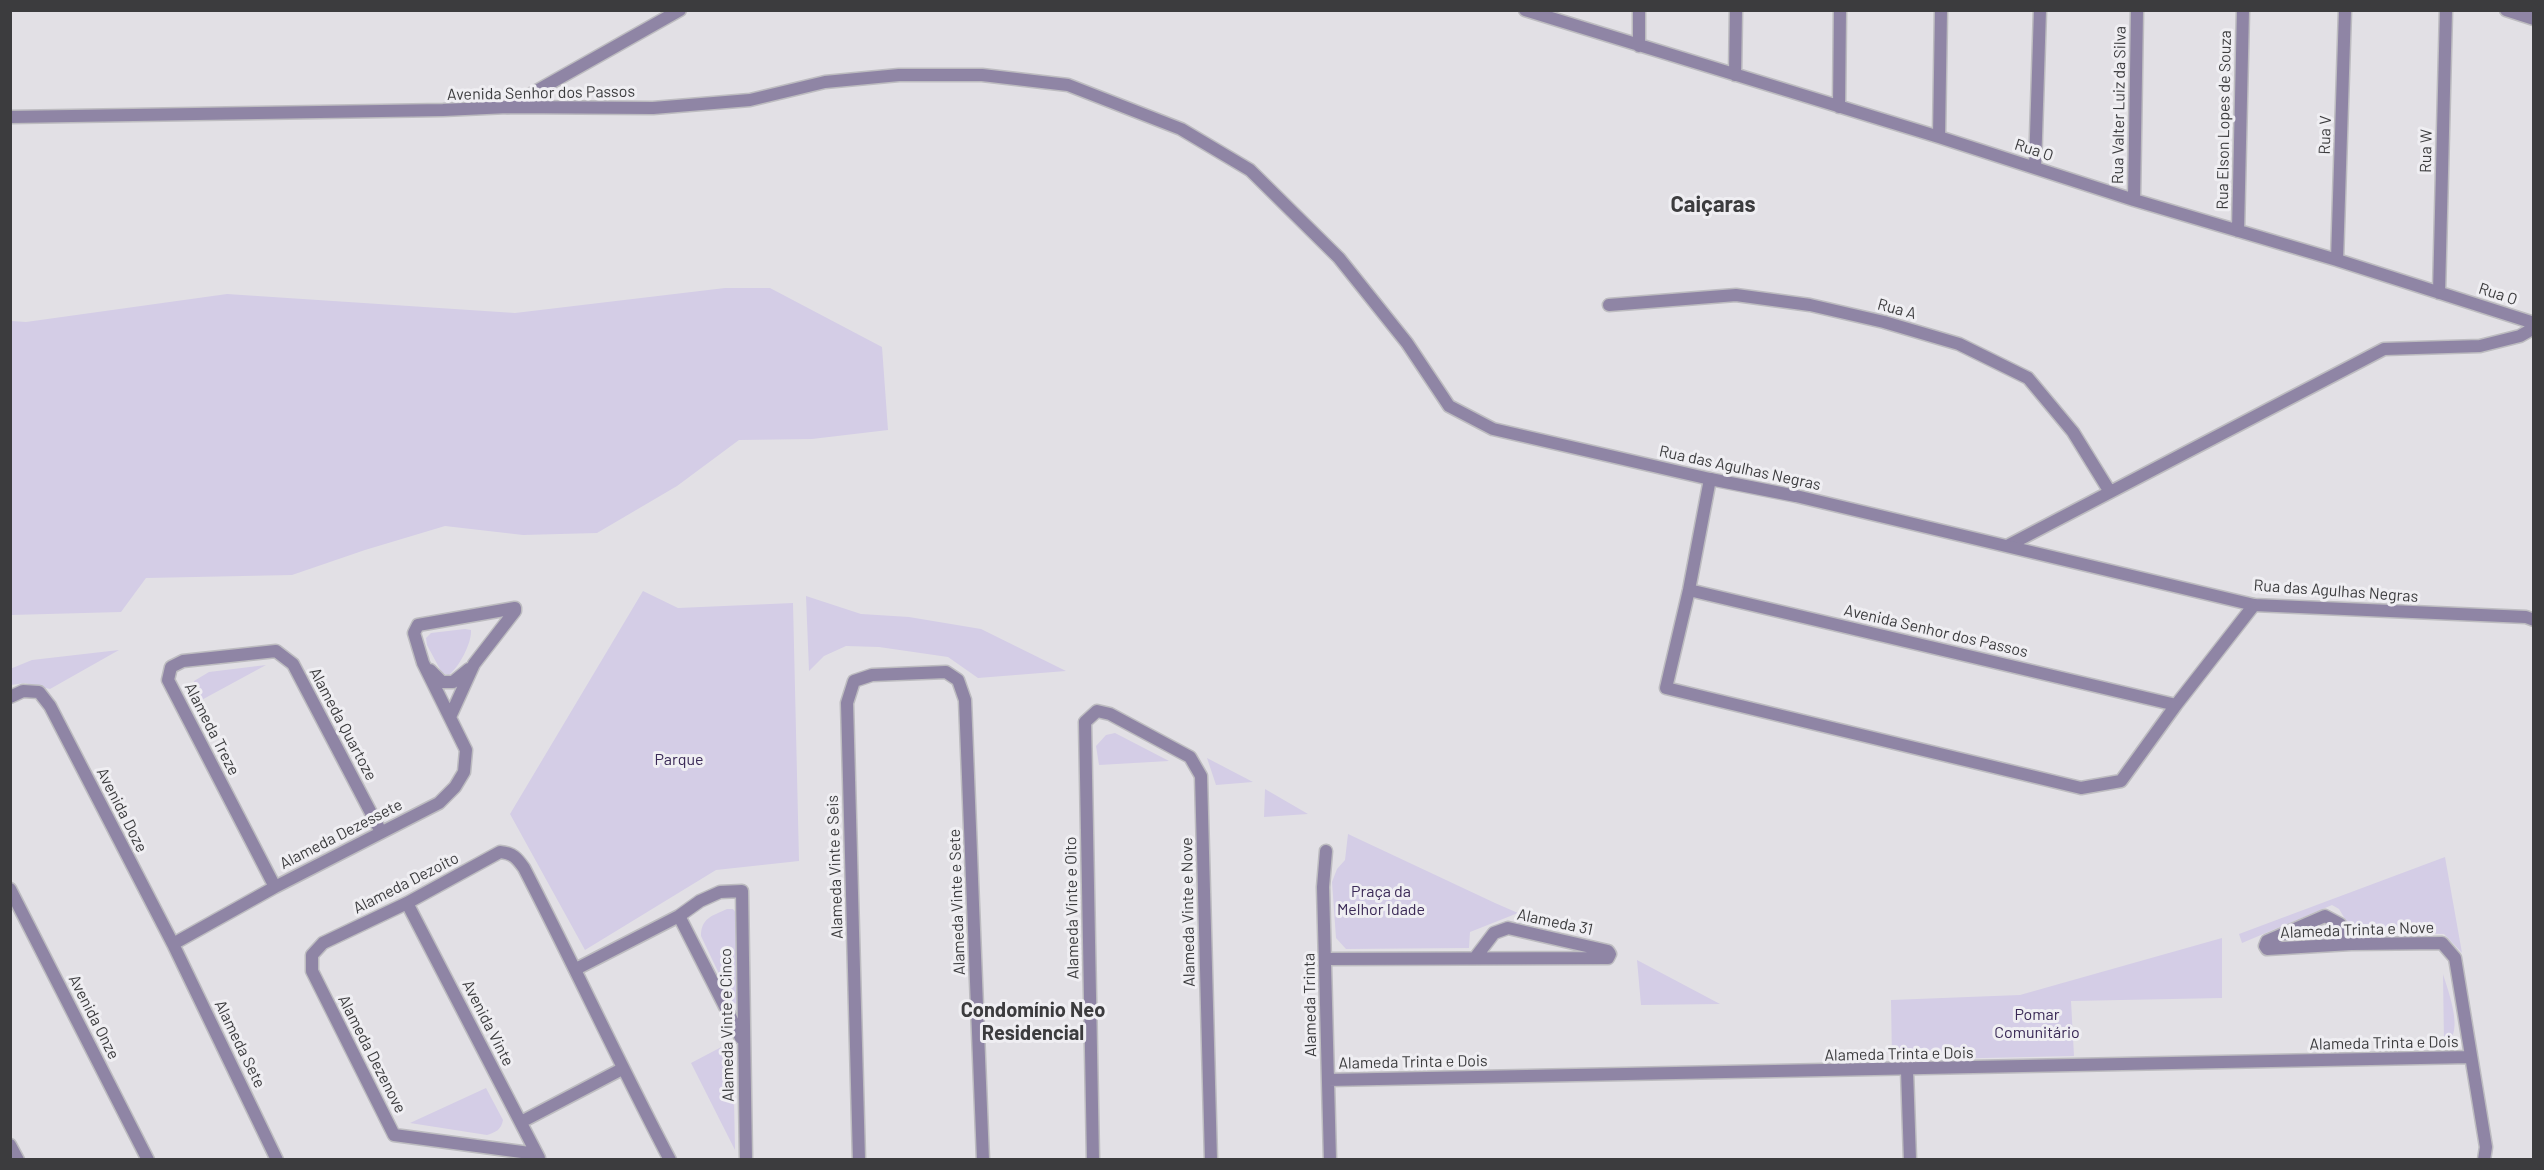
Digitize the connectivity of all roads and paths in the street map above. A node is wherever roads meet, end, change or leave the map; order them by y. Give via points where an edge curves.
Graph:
1 (680, 10) edge
2 (1639, 10) edge
3 (1736, 10) edge
4 (1840, 10) edge
5 (1941, 10) edge
6 (2040, 10) edge
7 (2137, 10) edge
8 (2243, 10) edge
9 (2345, 10) edge
10 (2445, 10) edge
11 (2506, 10) edge
12 (1532, 12) edge
13 (2534, 19) edge
14 (1639, 46) junction
15 (1735, 75) junction
16 (1068, 85) joint
17 (508, 107) junction
18 (1839, 107) junction
19 (10, 117) edge
20 (1940, 137) junction
21 (2035, 167) junction
22 (2134, 200) junction
23 (2238, 231) junction
24 (2337, 260) junction
25 (2439, 293) junction
26 (1609, 305) dead end
27 (2534, 323) edge
28 (2534, 328) edge
29 (1710, 480) junction
30 (2110, 492) junction
31 (2009, 545) junction
32 (1689, 590) junction
33 (2254, 604) junction
34 (2534, 620) edge
35 (423, 663) junction
36 (293, 664) joint
37 (474, 664) junction
38 (957, 680) joint
39 (10, 697) edge
40 (2176, 705) junction
41 (1110, 714) joint
42 (450, 717) junction
43 (381, 832) junction
44 (1326, 851) dead end
45 (275, 887) junction
46 (10, 889) edge
47 (407, 903) junction
48 (679, 916) junction
49 (173, 944) junction
50 (2351, 944) junction
51 (312, 955) joint
52 (1475, 958) junction
53 (1325, 959) junction
54 (576, 969) junction
55 (743, 1041) junction
56 (2470, 1057) junction
57 (622, 1070) junction
58 (1907, 1070) junction
59 (1328, 1080) junction
60 (521, 1122) junction
61 (10, 1144) edge
62 (538, 1157) edge
63 (18, 1160) edge
64 (148, 1160) edge
65 (277, 1160) edge
66 (670, 1160) edge
67 (746, 1160) edge
68 (859, 1160) edge
69 (983, 1160) edge
70 (1093, 1160) edge
71 (1211, 1160) edge
72 (1330, 1160) edge
73 (1910, 1160) edge
74 (2484, 1160) edge

1 - 17 street
2 - 14 street
3 - 15 street
4 - 18 street
5 - 20 street
6 - 21 street
7 - 22 street, Rua Valter Luiz da Silva
8 - 23 street, Rua Elson Lopes de Souza
9 - 24 street, Rua V
10 - 25 street, Rua W
11 - 13 street
12 - 14 street, Rua O
14 - 15 street, Rua O
15 - 18 street, Rua O
16 - 17 street, Avenida Senhor dos Passos via 982,75 899,75 825,82 750,100 717,103 652,108
16 - 29 street, Rua das Agulhas Negras via 1180,129 1250,170 1340,258 1407,342 1449,406 1493,429
17 - 19 street, Avenida Senhor dos Passos
18 - 20 street, Rua O
20 - 21 street, Rua O
21 - 22 street, Rua O
22 - 23 street, Rua O
23 - 24 street, Rua O
24 - 25 street, Rua O
25 - 27 street, Rua O
26 - 30 street, Rua A via 1736,295 1810,305 1959,344 2028,378 2073,432
28 - 30 street via 2520,336 2480,346 2384,349
29 - 31 street, Rua das Agulhas Negras
29 - 32 street
30 - 31 street
31 - 33 street, Rua das Agulhas Negras
32 - 40 street, Avenida Senhor dos Passos
32 - 40 street via 1666,688 2080,788 2121,781
33 - 34 street, Rua das Agulhas Negras
33 - 40 street
35 - 37 street via 442,682 453,682
35 - 37 street, Alameda Dezessete via 414,633 418,625 515,608
35 - 42 street, Alameda Dezessete
36 - 43 street, Alameda Quartoze
36 - 45 street, Alameda Treze via 276,651 183,661 171,667 168,680
37 - 42 street
38 - 68 street, Alameda Vinte e Seis via 946,672 872,675 854,681 847,703
38 - 69 street, Alameda Vinte e Sete via 965,700
39 - 49 street, Avenida Doze via 23,691 39,692 50,706
41 - 70 street, Alameda Vinte e Oito via 1097,711 1085,722
41 - 71 street, Alameda Vinte e Nove via 1190,757 1201,776
42 - 43 street, Alameda Dezessete via 466,750 464,772 455,787 439,803
43 - 45 street, Alameda Dezessete
44 - 53 street, Alameda Trinta
45 - 49 street, Alameda Dezessete
46 - 64 street, Avenida Onze
47 - 51 street, Alameda Dezoito via 323,943
47 - 54 street, Alameda Dezoito via 500,852 509,852 517,858
47 - 60 street, Avenida Vinte
48 - 54 street
48 - 55 street
48 - 55 street, Alameda Vinte e Cinco via 720,892 742,891
49 - 65 street, Alameda Sete
50 - 50 street, Alameda Trinta e Nove via 2340,924 2325,916 2265,943 2267,949
50 - 56 street, Alameda Trinta e Nove via 2442,943 2455,958
51 - 62 street, Alameda Dezenove via 312,971 394,1135
52 - 52 street, Alameda 31 via 1608,958 1610,954 1509,928 1494,933
52 - 53 street
53 - 59 street, Alameda Trinta
54 - 57 street
55 - 67 street, Alameda Vinte e Cinco
56 - 58 street, Alameda Trinta e Dois
56 - 74 street, Alameda Trinta e Nove via 2486,1147
57 - 60 street
57 - 66 street
58 - 59 street, Alameda Trinta e Dois
58 - 73 street
59 - 72 street, Alameda Trinta
60 - 62 street, Avenida Vinte
61 - 63 street

